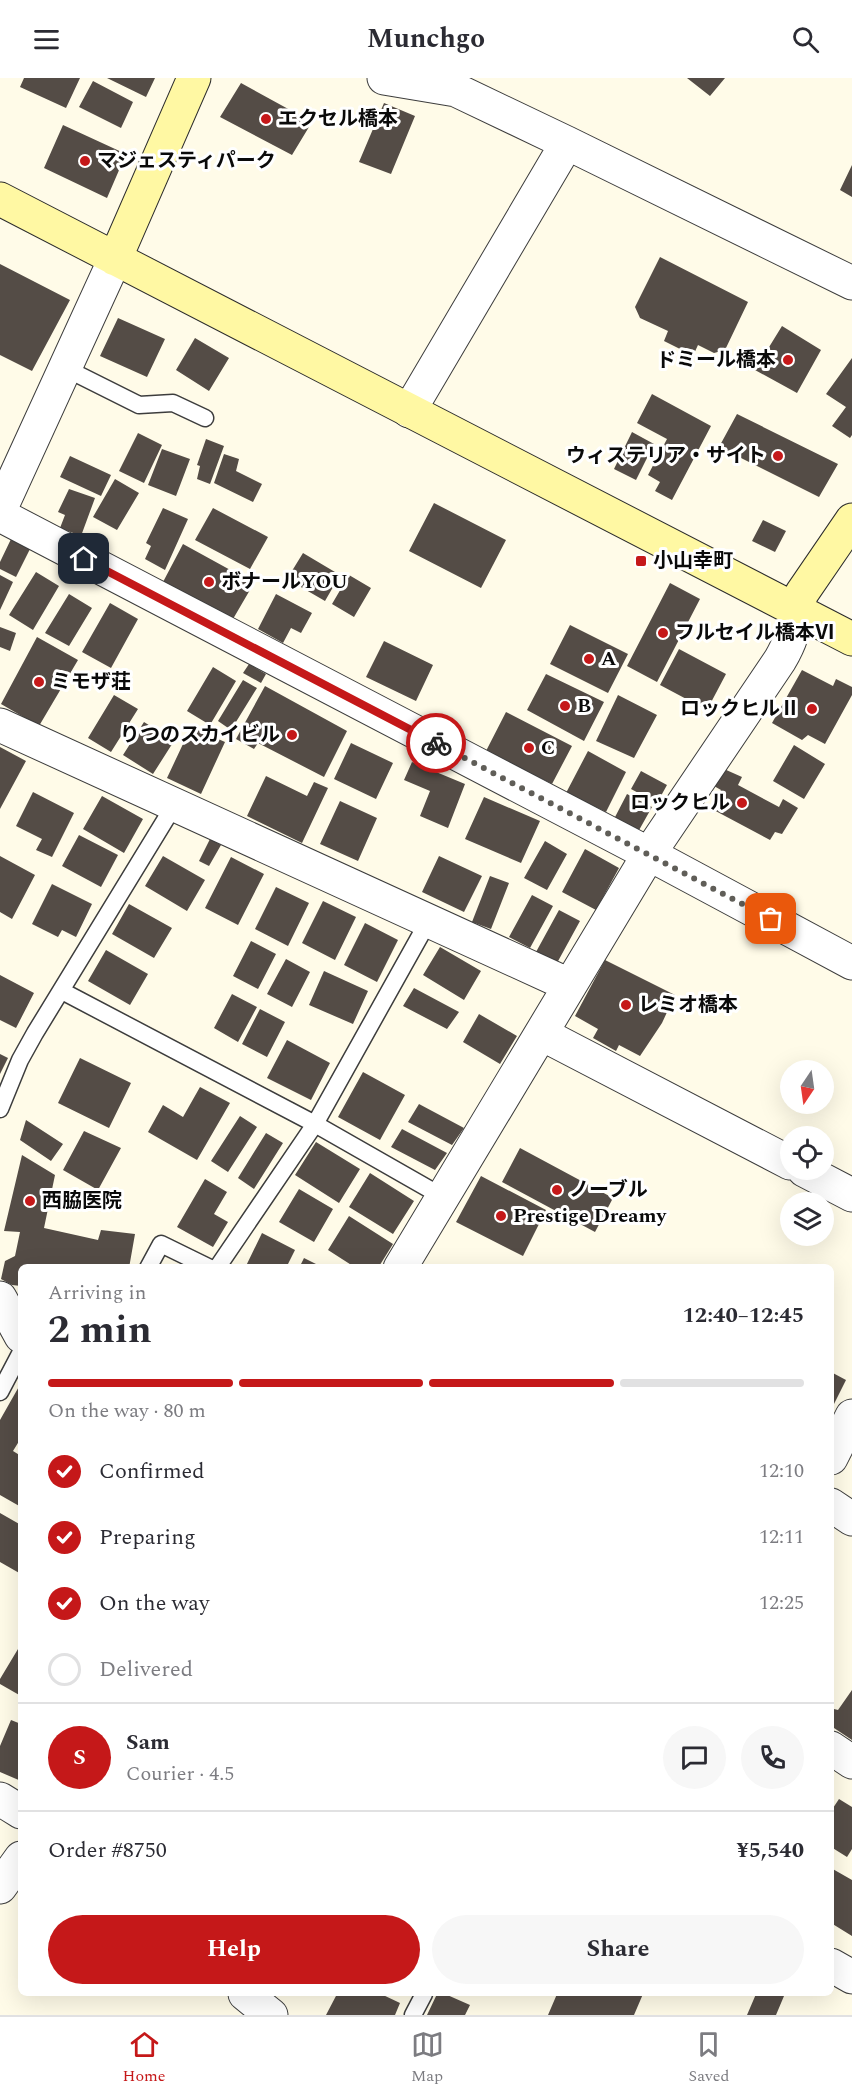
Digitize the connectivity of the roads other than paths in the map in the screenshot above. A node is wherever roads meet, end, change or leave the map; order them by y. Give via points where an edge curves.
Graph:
1 (194, 78) edge
2 (396, 79) edge
3 (567, 142) junction
4 (0, 200) edge
5 (115, 259) junction
6 (852, 284) edge
7 (65, 368) junction
8 (409, 411) junction
9 (206, 418) dead end
10 (0, 510) edge
11 (0, 515) edge
12 (852, 520) edge
13 (796, 609) junction
14 (852, 639) edge
15 (0, 725) edge
16 (175, 804) junction
17 (649, 854) junction
18 (429, 920) junction
19 (852, 963) edge
20 (569, 985) junction
21 (62, 991) junction
22 (542, 1034) junction
23 (0, 1109) edge
24 (315, 1124) junction
25 (780, 1158) edge
26 (823, 1180) edge
27 (852, 1195) edge
28 (443, 1197) junction
29 (150, 1264) edge
30 (202, 1264) edge
31 (220, 1264) edge
32 (402, 1264) edge
33 (0, 1298) edge
34 (18, 1331) edge
35 (18, 1358) edge
36 (0, 1392) edge
37 (852, 1416) edge
38 (834, 1452) edge
39 (834, 1507) edge
40 (852, 1519) edge
41 (834, 1750) edge
42 (852, 1762) edge
43 (0, 1799) edge
44 (18, 1810) edge
45 (18, 1862) edge
46 (0, 1887) edge
47 (834, 1967) edge
48 (852, 1977) edge
49 (247, 1996) edge
50 (422, 1996) edge
51 (271, 2015) edge
52 (413, 2015) edge

1 - 5 street
2 - 3 street via 456,90
3 - 6 street
3 - 8 street
4 - 5 street
5 - 7 street
5 - 8 street
7 - 9 lane via 139,405 173,403
7 - 10 street
8 - 13 street
11 - 17 street
12 - 13 street via 802,593
13 - 14 street
13 - 17 street via 790,642 780,660
15 - 16 street
16 - 18 street
16 - 21 lane
17 - 19 street
17 - 20 street
18 - 20 street
18 - 24 lane
20 - 22 street
21 - 23 lane via 20,1060
21 - 24 lane
22 - 25 street
22 - 28 street
24 - 28 lane
24 - 31 lane
26 - 27 street
28 - 32 street
29 - 30 lane via 161,1244
33 - 34 street
35 - 36 lane
37 - 38 street
39 - 40 street
41 - 42 street
43 - 44 street
45 - 46 street
47 - 48 street
49 - 51 street
50 - 52 lane

